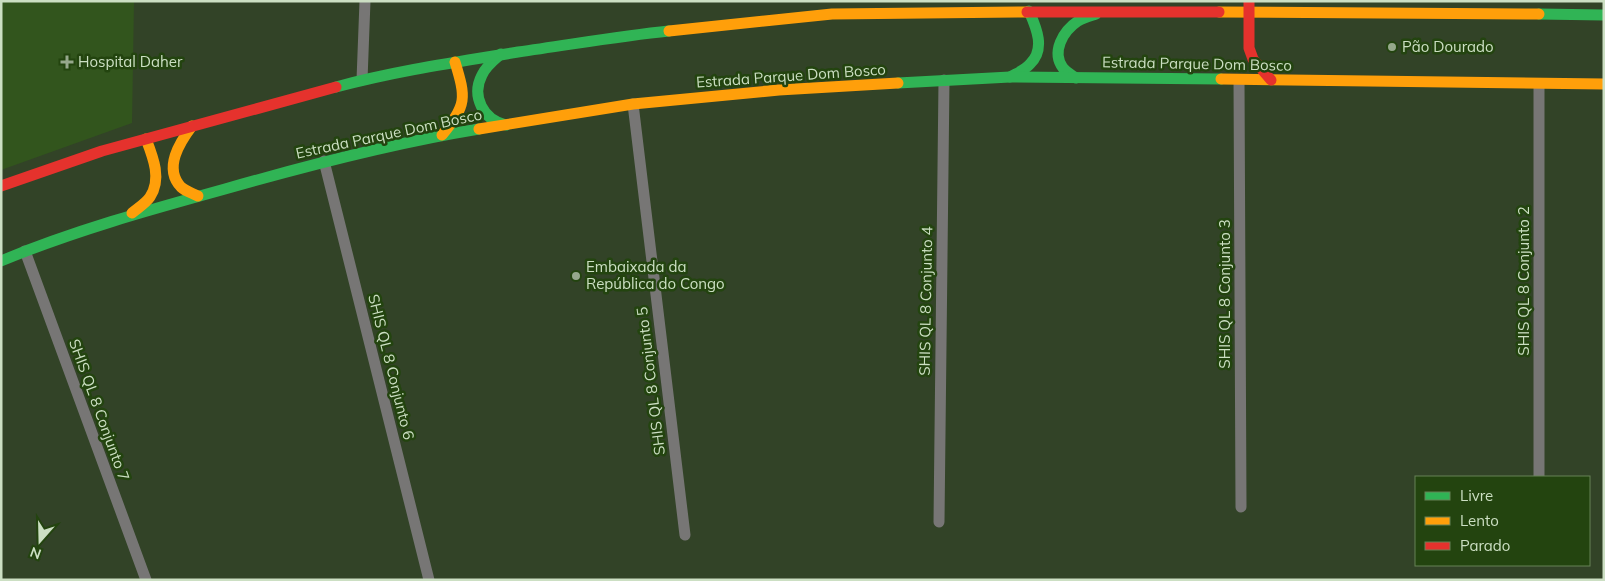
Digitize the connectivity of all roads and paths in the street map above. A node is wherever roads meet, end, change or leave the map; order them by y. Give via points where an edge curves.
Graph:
1 (364, 1) edge
2 (1249, 6) edge
3 (1264, 6) edge
4 (1029, 11) junction
5 (1104, 11) junction
6 (1604, 15) edge
7 (501, 54) junction
8 (455, 62) junction
9 (1010, 78) junction
10 (1076, 78) junction
11 (362, 80) junction
12 (944, 80) junction
13 (1239, 80) junction
14 (1271, 80) junction
15 (1538, 84) junction
16 (1604, 84) edge
17 (633, 104) junction
18 (506, 125) junction
19 (192, 126) junction
20 (442, 135) junction
21 (146, 139) junction
22 (324, 161) junction
23 (1, 186) edge
24 (198, 196) junction
25 (130, 215) junction
26 (25, 251) junction
27 (1, 261) edge
28 (1539, 476) edge
29 (1241, 507) dead end
30 (939, 522) dead end
31 (685, 535) dead end
32 (146, 580) edge
33 (429, 580) edge

1 - 11 street
2 - 3 main road
2 - 5 main road
2 - 14 main road via 1248,38 1253,59
3 - 6 main road
4 - 5 main road
4 - 7 main road via 832,14 637,34
4 - 9 main road via 1037,28 1038,52 1029,66
5 - 10 main road via 1078,21 1061,37 1058,58 1064,69
7 - 8 main road
7 - 18 main road via 486,68 478,89 483,111 491,120
8 - 11 main road
8 - 20 main road via 465,98 457,119
9 - 10 main road, Estrada Parque Dom Bosco
9 - 12 main road, Estrada Parque Dom Bosco
10 - 13 main road, Estrada Parque Dom Bosco
11 - 19 main road
12 - 17 main road, Estrada Parque Dom Bosco via 779,90
12 - 30 street, SHIS QL 8 Conjunto 4
13 - 14 main road, Estrada Parque Dom Bosco
13 - 29 street, SHIS QL 8 Conjunto 3
14 - 15 main road, Estrada Parque Dom Bosco
15 - 16 main road, Estrada Parque Dom Bosco
15 - 28 street, SHIS QL 8 Conjunto 2
17 - 18 main road, Estrada Parque Dom Bosco
17 - 31 street, SHIS QL 8 Conjunto 5
18 - 20 main road, Estrada Parque Dom Bosco
19 - 21 main road
19 - 24 main road via 179,143 173,158 173,170 183,189
20 - 22 main road, Estrada Parque Dom Bosco
21 - 23 main road
21 - 25 main road via 156,176 154,189
22 - 24 main road, Estrada Parque Dom Bosco
22 - 33 street, SHIS QL 8 Conjunto 6
24 - 25 main road, Estrada Parque Dom Bosco
25 - 26 main road, Estrada Parque Dom Bosco
26 - 27 main road, Estrada Parque Dom Bosco
26 - 32 street, SHIS QL 8 Conjunto 7

